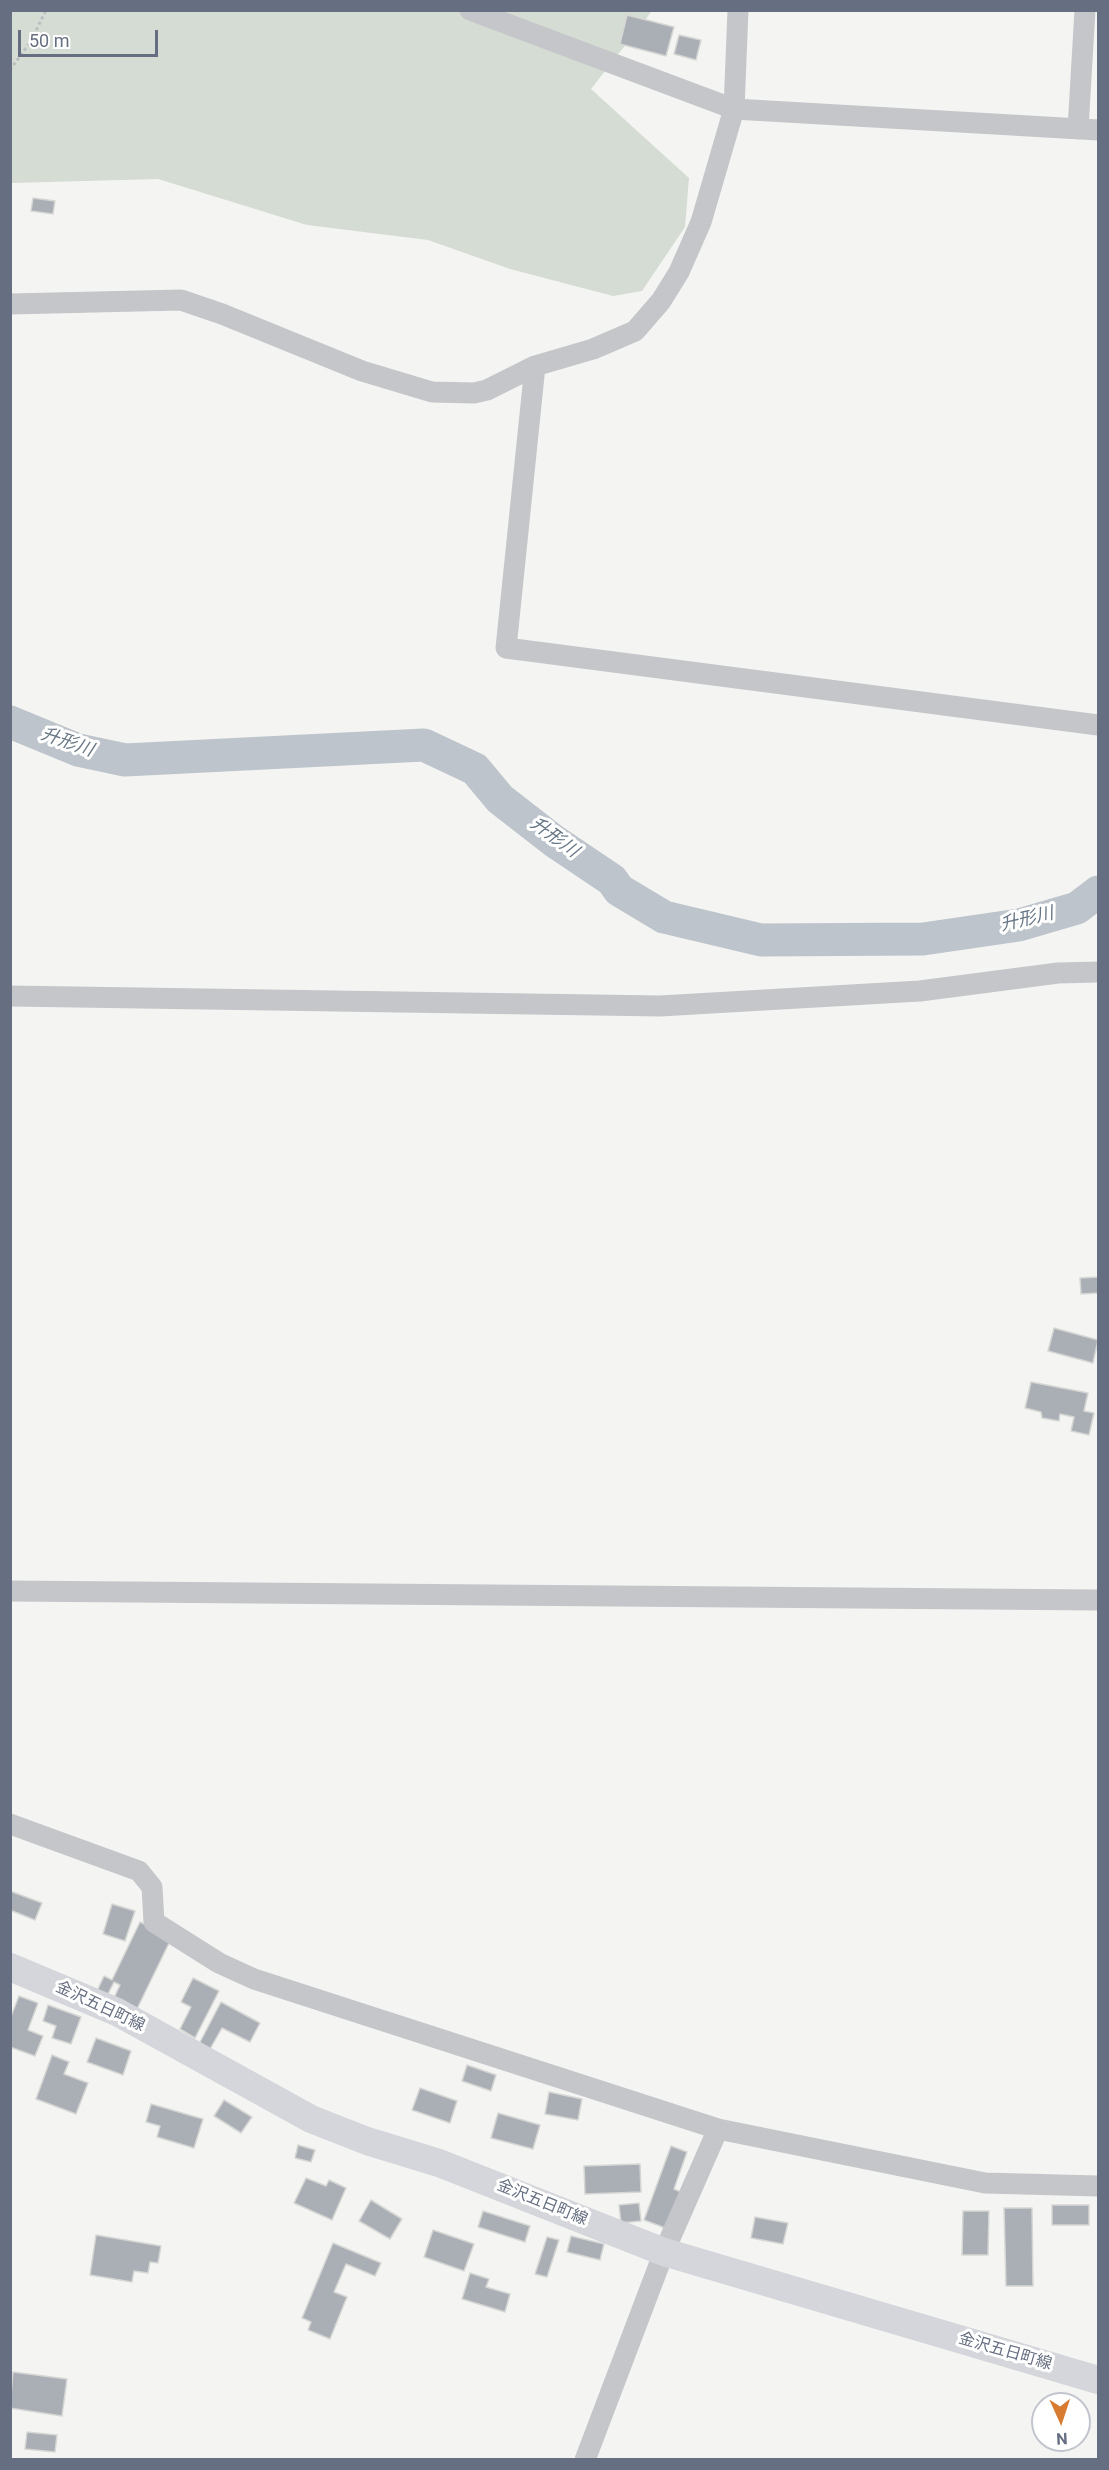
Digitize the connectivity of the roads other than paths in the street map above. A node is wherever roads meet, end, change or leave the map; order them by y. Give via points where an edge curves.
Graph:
1 (470, 10) edge
2 (738, 10) edge
3 (1085, 10) edge
4 (734, 109) junction
5 (1088, 129) edge
6 (10, 304) edge
7 (535, 366) junction
8 (1098, 725) edge
9 (1098, 972) edge
10 (10, 996) edge
11 (10, 1591) edge
12 (1098, 1600) edge
13 (10, 1824) edge
14 (10, 1967) edge
15 (718, 2129) junction
16 (1098, 2186) edge
17 (664, 2252) junction
18 (1098, 2380) edge
19 (585, 2460) edge

1 - 4 street
2 - 4 street
3 - 5 street
4 - 5 street
4 - 7 street via 700,222 679,272 661,301 635,331 593,349
6 - 7 street via 182,300 362,371 432,393 487,390
7 - 8 street via 506,648
9 - 10 street via 1058,973 920,991 660,1006
11 - 12 street
13 - 15 street via 139,1871 152,1887 154,1922 219,1963 254,1979
14 - 17 main road, 金沢五日町線 via 117,2012 311,2119 439,2163
15 - 16 street via 985,2183
15 - 17 street
17 - 18 main road, 金沢五日町線
17 - 19 street

